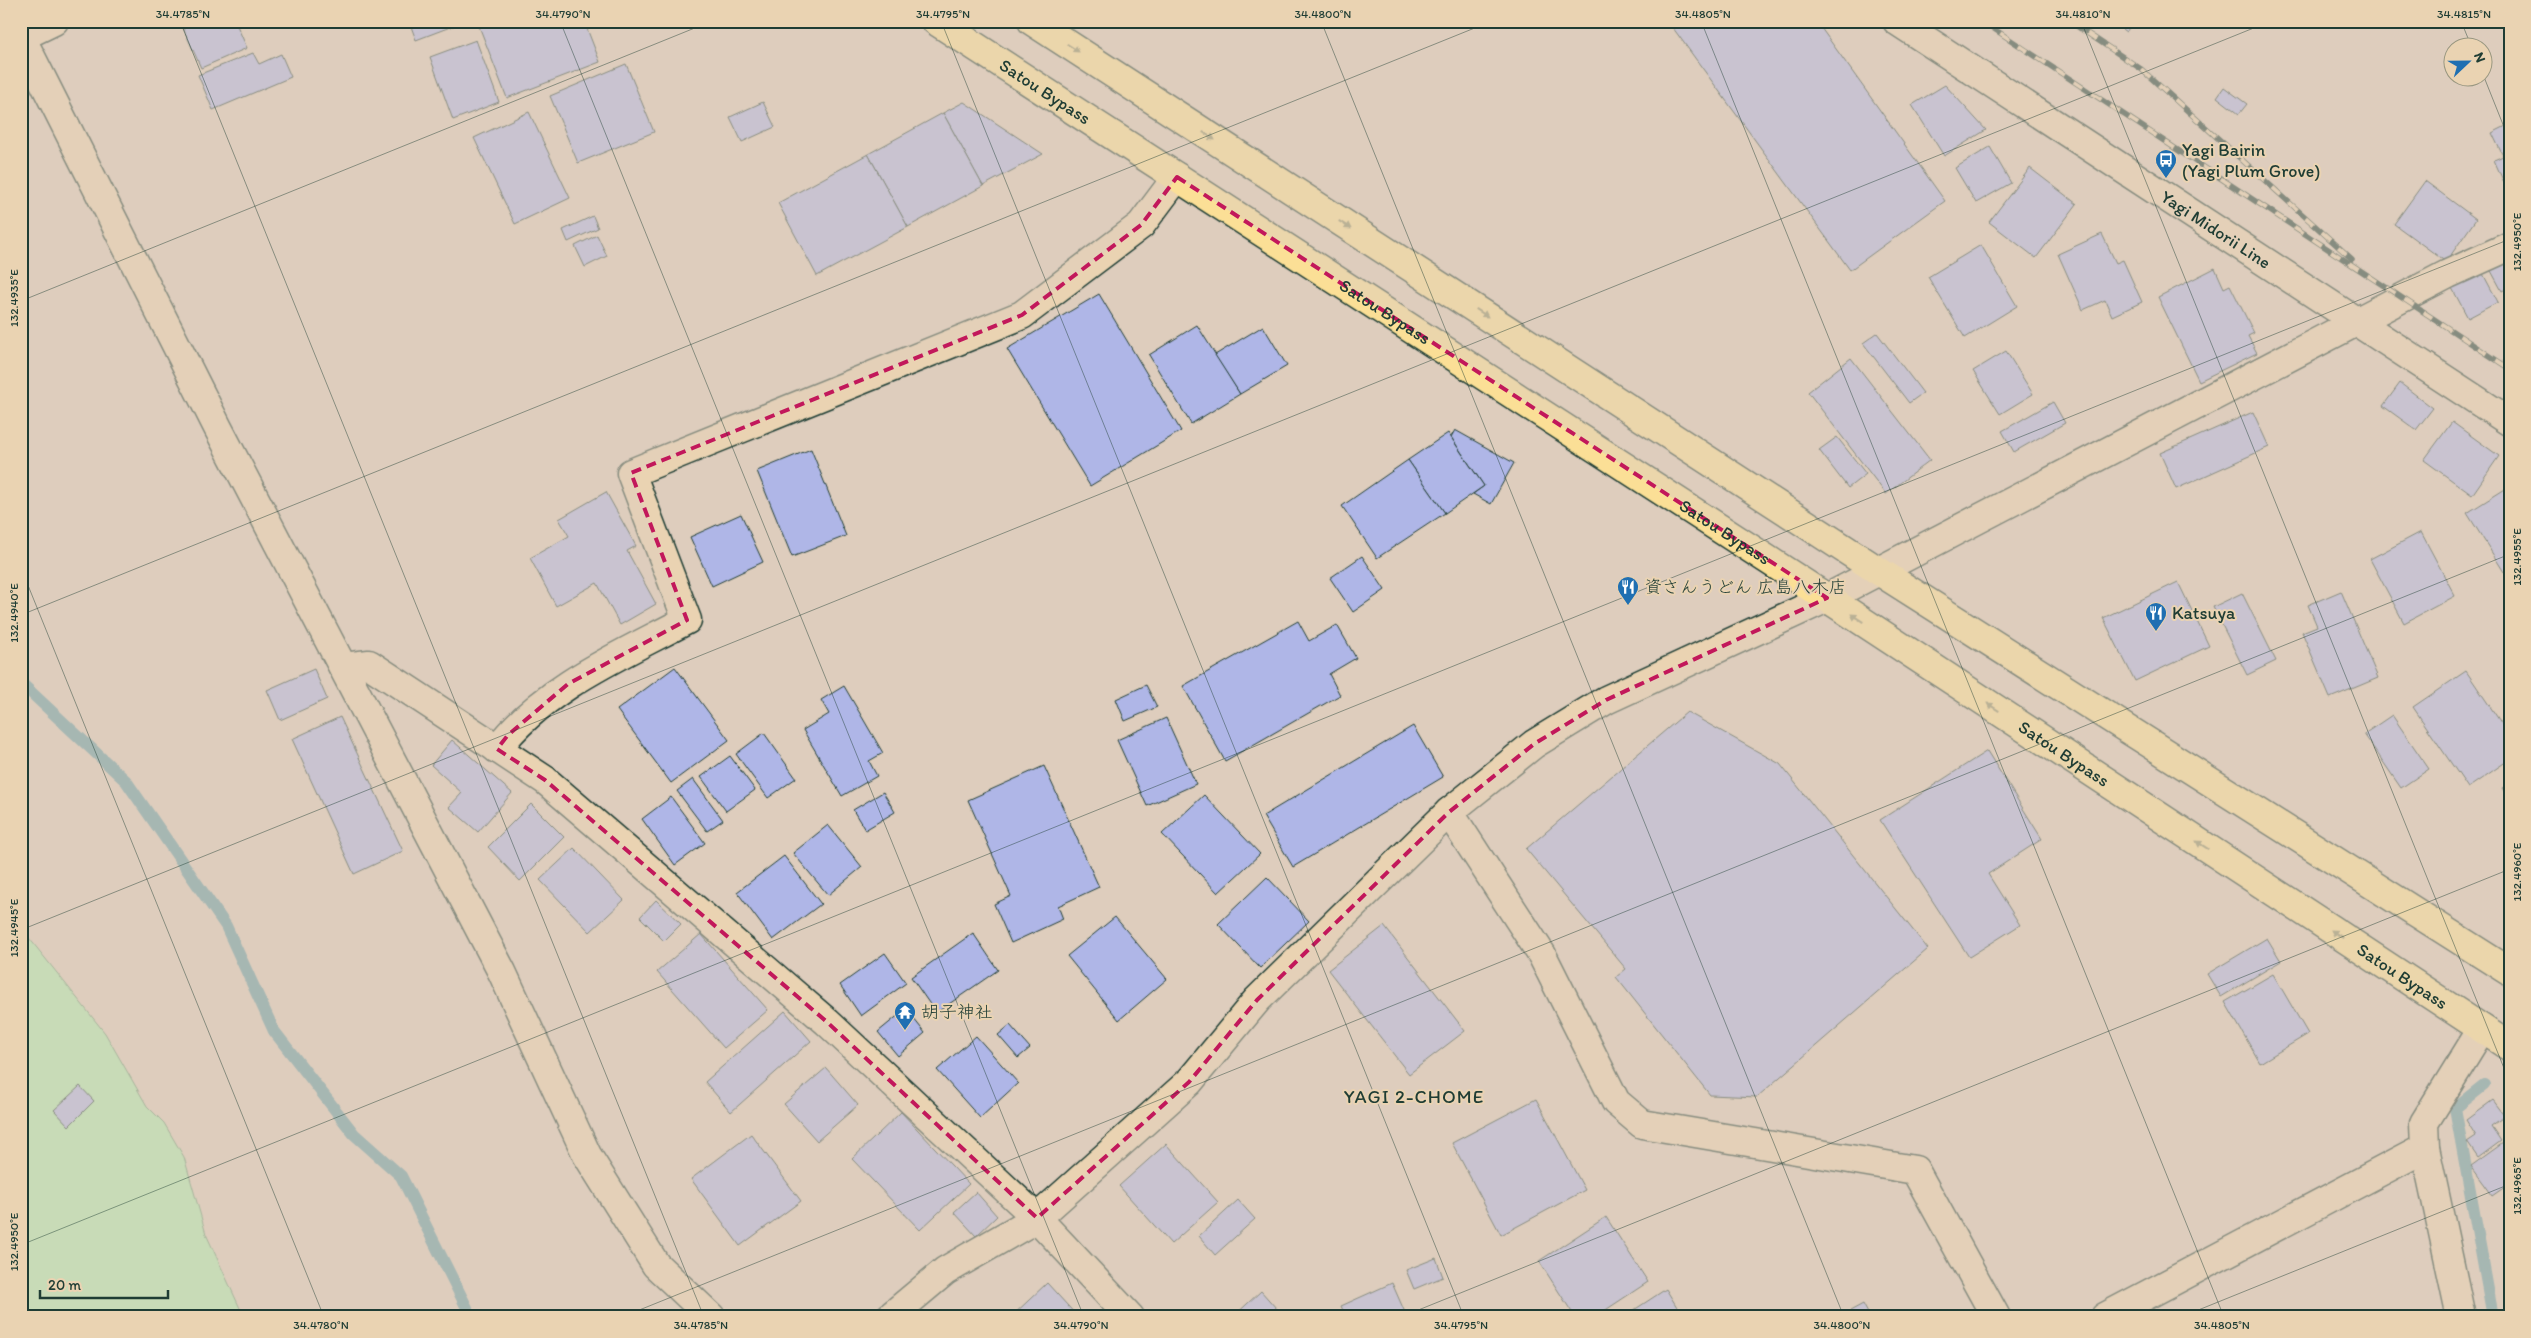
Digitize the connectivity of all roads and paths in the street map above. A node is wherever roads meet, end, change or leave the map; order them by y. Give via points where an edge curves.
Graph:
1 (54, 21) edge
2 (936, 21) edge
3 (1032, 21) edge
4 (1897, 21) edge
5 (21, 37) edge
6 (1177, 177) junction
7 (2510, 246) edge
8 (2358, 322) junction
9 (2510, 422) edge
10 (1877, 570) junction
11 (1827, 598) junction
12 (343, 667) junction
13 (497, 749) junction
14 (1449, 812) junction
15 (2510, 972) edge
16 (2482, 1029) junction
17 (2510, 1047) edge
18 (2425, 1148) junction
19 (1037, 1218) junction
20 (711, 1317) edge
21 (890, 1317) edge
22 (1130, 1317) edge
23 (1996, 1317) edge
24 (2105, 1317) edge
25 (2461, 1317) edge

1 - 5 street
2 - 6 highway, Satou Bypass
3 -> 10 highway
4 - 8 street, Yagi Midorii Line
5 - 12 street via 218,428
6 - 11 highway, Satou Bypass
6 - 13 street via 1141,225 1022,315 631,473 687,620 568,684 508,735
7 - 8 street via 2448,274
8 - 9 street, Yagi Midorii Line
8 - 10 street
10 - 11 street
10 - 15 highway
11 - 14 street via 1606,700 1534,744
16 -> 11 highway, Satou Bypass
12 - 13 street via 368,664
12 - 20 street via 502,972 587,1155 656,1265
13 - 19 street via 545,780 827,1022
14 - 19 street via 1257,1000 1189,1082
14 - 23 street via 1542,955 1616,1102 1642,1124 1915,1170
16 - 17 highway, Satou Bypass
16 - 18 street via 2424,1123
18 - 24 street
18 - 25 street
19 - 21 street via 944,1271
19 - 22 street

